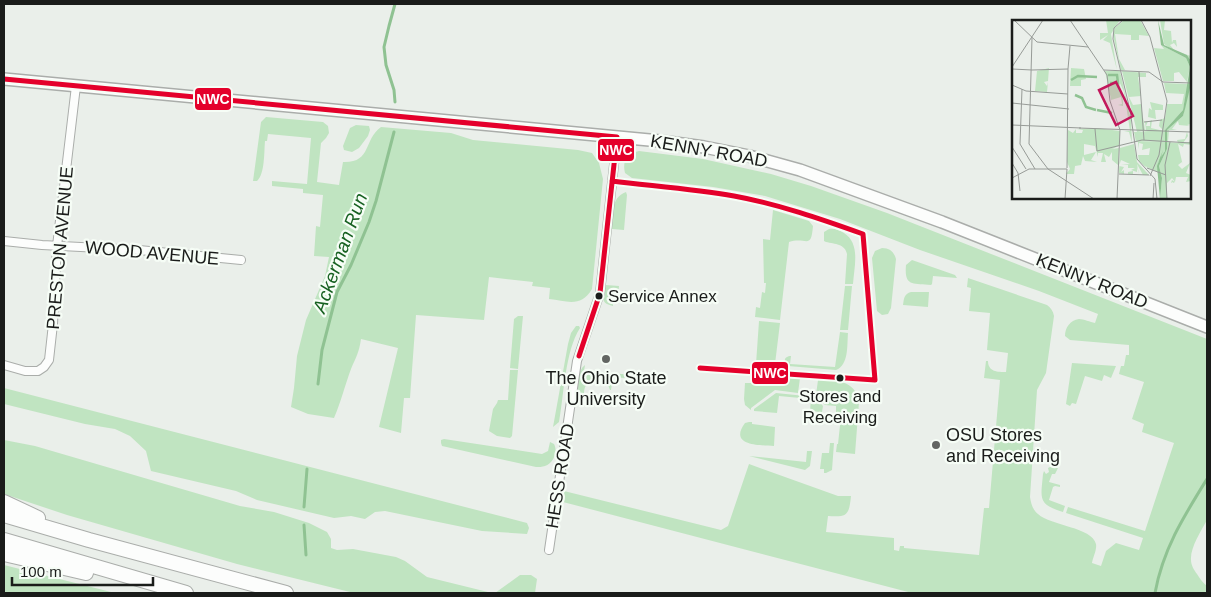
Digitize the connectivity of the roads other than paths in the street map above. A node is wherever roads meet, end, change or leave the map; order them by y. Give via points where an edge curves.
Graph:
1 (4, 79) edge
2 (76, 86) junction
3 (617, 137) junction
4 (4, 241) edge
5 (57, 246) junction
6 (241, 260) dead end
7 (1207, 328) edge
8 (4, 365) edge
9 (4, 502) edge
10 (4, 515) edge
11 (4, 540) edge
12 (89, 540) junction
13 (549, 550) dead end
14 (4, 554) edge
15 (174, 593) edge
16 (186, 593) edge
17 (286, 593) edge

1 - 2 main road, KENNY ROAD
2 - 3 main road, KENNY ROAD
2 - 5 street, PRESTON AVENUE
3 - 7 main road, KENNY ROAD via 704,147 800,170 942,222
3 - 13 street, HESS ROAD via 600,293 577,360
4 - 5 street, WOOD AVENUE
5 - 6 street, WOOD AVENUE
5 - 8 street, PRESTON AVENUE via 49,360 38,371
9 - 12 highway
10 - 12 highway
11 - 16 highway
12 - 17 highway
14 - 15 highway

